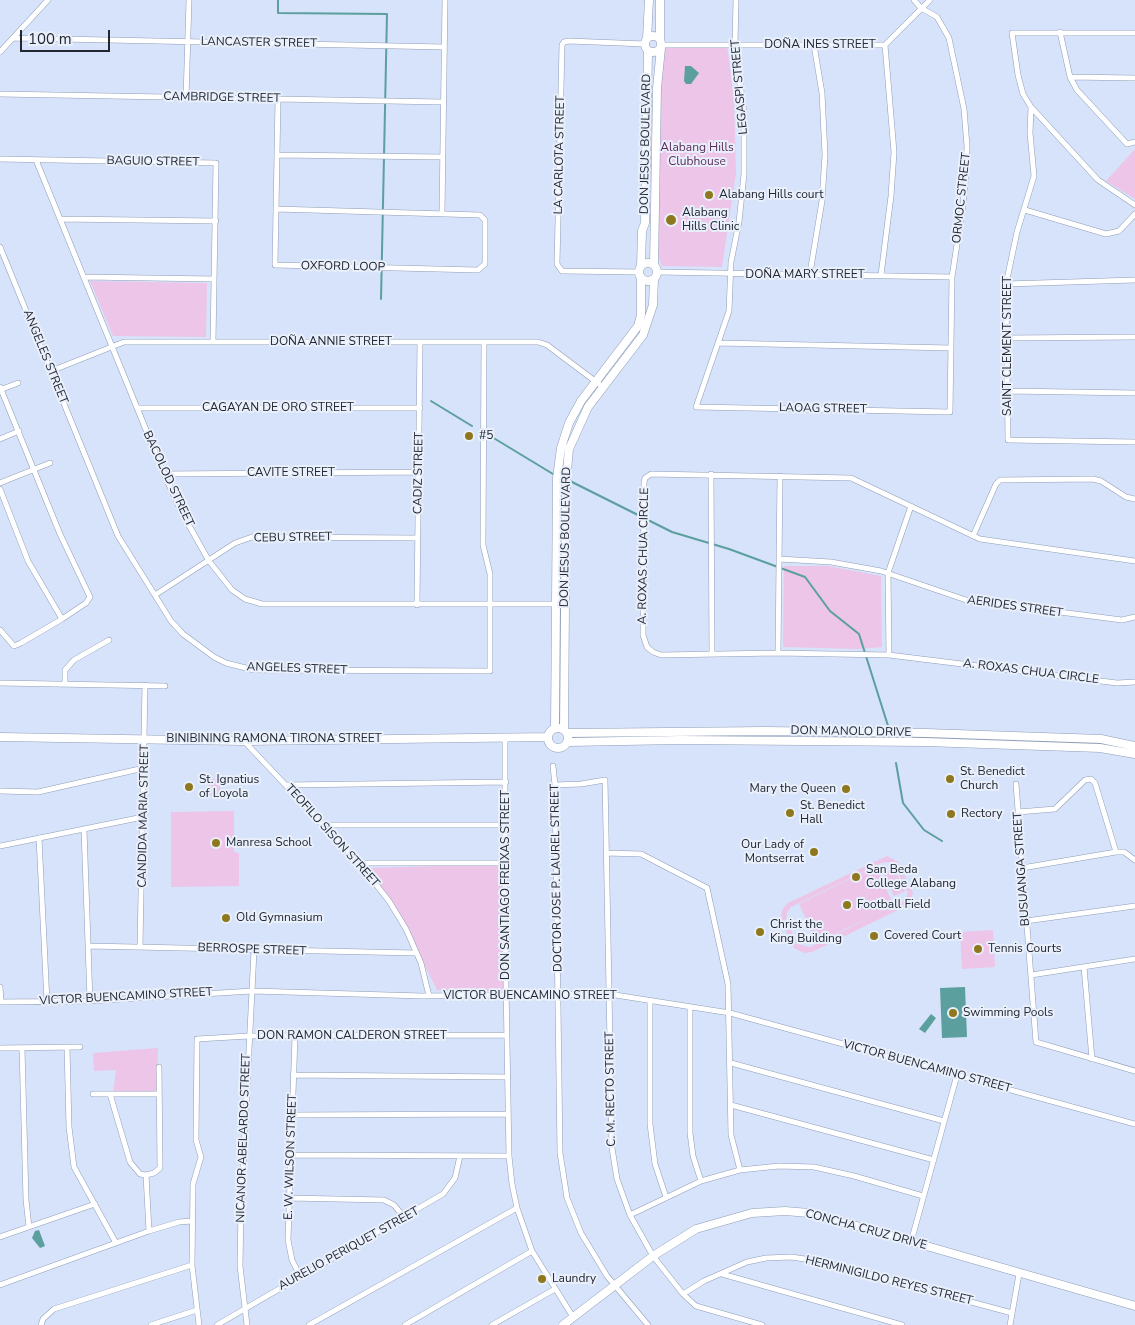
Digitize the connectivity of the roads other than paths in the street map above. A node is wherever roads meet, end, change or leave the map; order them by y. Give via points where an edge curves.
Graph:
1 (48, 0) edge
2 (189, 0) edge
3 (445, 0) edge
4 (649, 0) edge
5 (660, 0) edge
6 (736, 0) edge
7 (914, 0) edge
8 (930, 0) edge
9 (921, 8) junction
10 (1060, 32) junction
11 (1135, 33) edge
12 (13, 38) junction
13 (188, 42) junction
14 (647, 44) junction
15 (661, 44) junction
16 (735, 45) junction
17 (814, 45) junction
18 (885, 45) junction
19 (444, 47) junction
20 (0, 52) edge
21 (1070, 77) junction
22 (1135, 78) edge
23 (648, 88) junction
24 (658, 88) junction
25 (0, 94) edge
26 (186, 98) junction
27 (278, 99) junction
28 (443, 102) junction
29 (1031, 107) junction
30 (1132, 143) edge
31 (277, 154) junction
32 (442, 157) junction
33 (0, 159) edge
34 (36, 160) junction
35 (1135, 205) edge
36 (276, 209) junction
37 (1025, 210) junction
38 (442, 213) junction
39 (1135, 214) edge
40 (60, 219) junction
41 (216, 221) junction
42 (645, 223) junction
43 (654, 224) junction
44 (0, 247) edge
45 (641, 272) junction
46 (655, 272) junction
47 (810, 273) junction
48 (732, 275) junction
49 (881, 275) junction
50 (84, 277) junction
51 (952, 277) junction
52 (214, 279) junction
53 (1135, 280) edge
54 (1006, 284) junction
55 (641, 315) junction
56 (650, 317) junction
57 (1135, 337) edge
58 (1007, 338) junction
59 (213, 342) junction
60 (420, 342) junction
61 (484, 342) junction
62 (719, 343) junction
63 (112, 346) junction
64 (952, 348) junction
65 (51, 371) junction
66 (18, 383) dead end
67 (600, 384) junction
68 (0, 389) edge
69 (1007, 391) junction
70 (1135, 393) edge
71 (696, 407) joint
72 (137, 408) junction
73 (420, 408) junction
74 (950, 412) joint
75 (19, 431) junction
76 (0, 439) edge
77 (1135, 442) edge
78 (50, 462) dead end
79 (33, 470) junction
80 (418, 472) junction
81 (164, 474) junction
82 (711, 474) junction
83 (780, 476) junction
84 (0, 483) edge
85 (0, 489) edge
86 (1135, 498) edge
87 (911, 506) junction
88 (973, 536) junction
89 (417, 538) junction
90 (209, 561) junction
91 (1135, 561) edge
92 (779, 565) junction
93 (888, 573) junction
94 (154, 595) junction
95 (490, 604) junction
96 (560, 604) junction
97 (417, 605) junction
98 (1135, 617) edge
99 (62, 619) junction
100 (0, 630) edge
101 (109, 640) dead end
102 (778, 653) junction
103 (712, 654) junction
104 (889, 655) junction
105 (1135, 682) edge
106 (0, 683) edge
107 (65, 683) junction
108 (145, 685) junction
109 (165, 686) dead end
110 (555, 728) junction
111 (566, 731) junction
112 (729, 731) junction
113 (822, 732) junction
114 (1001, 735) junction
115 (0, 737) edge
116 (548, 737) junction
117 (505, 738) junction
118 (145, 740) junction
119 (822, 740) junction
120 (244, 741) junction
121 (728, 741) junction
122 (568, 742) junction
123 (998, 744) junction
124 (1132, 749) edge
125 (553, 766) dead end
126 (144, 768) junction
127 (506, 782) junction
128 (1016, 784) dead end
129 (286, 785) junction
130 (556, 785) junction
131 (0, 792) edge
132 (1018, 812) junction
133 (143, 817) junction
134 (323, 825) junction
135 (506, 825) junction
136 (84, 829) junction
137 (39, 838) junction
138 (0, 846) edge
139 (1116, 852) junction
140 (606, 853) junction
141 (1134, 856) edge
142 (359, 863) junction
143 (505, 863) junction
144 (1022, 868) junction
145 (1135, 906) edge
146 (1026, 921) junction
147 (88, 946) junction
148 (140, 946) junction
149 (254, 951) junction
150 (416, 953) junction
151 (1135, 959) edge
152 (1084, 966) junction
153 (1031, 975) junction
154 (0, 987) edge
155 (252, 991) junction
156 (507, 994) junction
157 (559, 994) junction
158 (610, 994) junction
159 (430, 996) junction
160 (650, 1001) junction
161 (0, 1002) edge
162 (47, 1002) junction
163 (90, 1002) junction
164 (690, 1007) junction
165 (730, 1013) junction
166 (249, 1036) junction
167 (295, 1036) junction
168 (507, 1036) junction
169 (67, 1047) junction
170 (80, 1047) dead end
171 (0, 1048) edge
172 (22, 1048) junction
173 (1092, 1059) junction
174 (731, 1063) junction
175 (159, 1067) dead end
176 (1135, 1071) edge
177 (293, 1075) junction
178 (958, 1075) junction
179 (508, 1077) junction
180 (93, 1094) dead end
181 (110, 1094) junction
182 (159, 1094) junction
183 (731, 1105) junction
184 (508, 1114) junction
185 (292, 1115) junction
186 (944, 1121) junction
187 (1135, 1124) edge
188 (290, 1155) junction
189 (460, 1156) junction
190 (509, 1156) junction
191 (934, 1160) junction
192 (740, 1170) junction
193 (146, 1175) junction
194 (701, 1181) junction
195 (923, 1196) junction
196 (666, 1197) junction
197 (289, 1198) junction
198 (95, 1204) junction
199 (517, 1208) junction
200 (630, 1215) junction
201 (404, 1217) junction
202 (192, 1221) junction
203 (29, 1227) junction
204 (149, 1231) junction
205 (0, 1237) edge
206 (910, 1242) junction
207 (116, 1243) junction
208 (532, 1251) junction
209 (653, 1256) junction
210 (192, 1265) junction
211 (721, 1274) junction
212 (1020, 1274) junction
213 (300, 1276) junction
214 (0, 1285) edge
215 (616, 1285) junction
216 (555, 1289) junction
217 (683, 1294) junction
218 (1135, 1306) edge
219 (244, 1308) junction
220 (197, 1310) junction
221 (1012, 1313) junction
222 (573, 1316) junction
223 (41, 1325) edge
224 (151, 1325) edge
225 (199, 1325) edge
226 (217, 1325) edge
227 (248, 1325) edge
228 (309, 1325) edge
229 (405, 1325) edge
230 (492, 1325) edge
231 (563, 1325) edge
232 (648, 1325) edge
233 (762, 1325) edge
234 (902, 1325) edge
235 (1010, 1325) edge

1 - 12 street
2 - 13 street
3 - 19 street
4 - 14 street, DON JESUS BOULEVARD
5 - 15 street, DON JESUS BOULEVARD
6 - 16 street, LEGASPI STREET
7 - 9 street, ORMOC STREET
8 - 9 street, DOÑA INES STREET
9 - 18 street, DOÑA INES STREET
9 - 51 street, ORMOC STREET via 937,17 949,38 964,109 967,146 964,206
10 - 11 street
10 - 21 street
10 - 29 street via 1012,32 1018,75 1023,94
12 - 13 street, LANCASTER STREET
12 - 20 street
13 - 19 street, LANCASTER STREET
13 - 26 street
14 - 15 street via 653,36
14 - 15 street via 655,53
14 - 23 street, DON JESUS BOULEVARD
14 - 45 street, LA CARLOTA STREET via 568,41 562,45 557,264 562,271
15 - 16 street, DOÑA INES STREET
15 - 24 street, DON JESUS BOULEVARD
16 - 17 street, DOÑA INES STREET
16 - 48 street, LEGASPI STREET via 744,114 744,174 731,262
17 - 18 street, DOÑA INES STREET
17 - 47 street via 822,93 824,155 822,200
18 - 49 street via 894,152
19 - 28 street
21 - 22 street
21 - 30 street via 1077,90
23 - 24 street
23 - 42 street, DON JESUS BOULEVARD
24 - 43 street, DON JESUS BOULEVARD
25 - 26 street, CAMBRIDGE STREET
26 - 27 street, CAMBRIDGE STREET
27 - 28 street, CAMBRIDGE STREET
27 - 31 street, OXFORD LOOP
28 - 32 street
29 - 35 street via 1098,180
29 - 37 street, SAINT CLEMENT STREET via 1034,176
31 - 32 street
31 - 36 street, OXFORD LOOP
32 - 38 street
33 - 34 street, BAGUIO STREET
34 - 40 street, BACOLOD STREET
34 - 41 street, BAGUIO STREET via 216,163
36 - 38 street
36 - 38 street, OXFORD LOOP via 275,265 482,268 485,264 483,216
37 - 39 street via 1106,234 1119,231
37 - 54 street, SAINT CLEMENT STREET
40 - 41 street
40 - 50 street, BACOLOD STREET
41 - 52 street, BAGUIO STREET
42 - 43 street
42 - 45 street, DON JESUS BOULEVARD
43 - 46 street, DON JESUS BOULEVARD
44 - 65 street, ANGELES STREET
45 - 46 street via 646,264
45 - 46 street via 647,281
45 - 55 street, DON JESUS BOULEVARD
46 - 48 street, DOÑA MARY STREET
46 - 56 street, DON JESUS BOULEVARD
47 - 48 street, DOÑA MARY STREET
47 - 49 street, DOÑA MARY STREET
48 - 62 street, LEGASPI STREET via 729,311
49 - 51 street, DOÑA MARY STREET
50 - 52 street
50 - 63 street, BACOLOD STREET
51 - 64 street, ORMOC STREET
52 - 59 street, BAGUIO STREET
53 - 54 street
54 - 58 street, SAINT CLEMENT STREET
55 - 56 street
55 - 67 street, DON JESUS BOULEVARD via 634,332
56 - 67 street, DON JESUS BOULEVARD via 643,335
57 - 58 street
58 - 69 street, SAINT CLEMENT STREET
59 - 60 street, DOÑA ANNIE STREET
59 - 63 street, DOÑA ANNIE STREET via 124,342
60 - 61 street, DOÑA ANNIE STREET
60 - 73 street, CADIZ STREET
61 - 67 street, DOÑA ANNIE STREET via 542,343
61 - 95 street, ANGELES STREET via 483,545 490,567
62 - 64 street
62 - 71 street, LEGASPI STREET
63 - 65 street, DOÑA ANNIE STREET
63 - 72 street, BACOLOD STREET
64 - 74 street, ORMOC STREET
65 - 94 street, ANGELES STREET via 118,536
66 - 68 street
67 - 96 street, DON JESUS BOULEVARD via 569,449
68 - 75 street
69 - 70 street
69 - 77 street, SAINT CLEMENT STREET via 1008,440
71 - 74 street, LAOAG STREET
72 - 73 street, CAGAYAN DE ORO STREET
72 - 81 street, BACOLOD STREET
73 - 80 street, CADIZ STREET
75 - 76 street
75 - 79 street
78 - 79 street
79 - 84 street
79 - 99 street via 90,597
80 - 81 street, CAVITE STREET
80 - 89 street, CADIZ STREET
81 - 90 street, BACOLOD STREET
82 - 83 street, A. ROXAS CHUA CIRCLE
82 - 103 street
82 - 103 street, A. ROXAS CHUA CIRCLE via 651,474 645,478 643,635 647,647 661,655
83 - 87 street, A. ROXAS CHUA CIRCLE via 851,478
83 - 92 street
85 - 99 street via 28,561
86 - 88 street via 1126,497 1101,481 1000,480
87 - 88 street, A. ROXAS CHUA CIRCLE
87 - 93 street
88 - 91 street, A. ROXAS CHUA CIRCLE
89 - 90 street, CEBU STREET via 252,537 235,543
89 - 97 street, CADIZ STREET
90 - 94 street, CEBU STREET
90 - 97 street, BACOLOD STREET via 232,590 245,599 262,604
92 - 93 street, AERIDES STREET via 831,562
92 - 102 street
93 - 98 street, AERIDES STREET via 966,600 1122,620
93 - 104 street
94 - 95 street, ANGELES STREET via 171,621 195,645 226,663 254,670 490,671
95 - 96 street, BACOLOD STREET
95 - 97 street, BACOLOD STREET
96 - 110 street, DON JESUS BOULEVARD
96 - 111 street, DON JESUS BOULEVARD
99 - 100 street via 14,646
101 - 107 street via 74,660 66,670
102 - 103 street, A. ROXAS CHUA CIRCLE
102 - 104 street, A. ROXAS CHUA CIRCLE
104 - 105 street, A. ROXAS CHUA CIRCLE via 1117,683
106 - 107 street
107 - 108 street
108 - 109 street
108 - 118 street, CANDIDA MARIA STREET
110 - 111 street
110 - 116 street
111 - 112 street, DON MANOLO DRIVE
111 - 122 street
112 - 113 street, DON MANOLO DRIVE
112 - 121 street
113 - 114 street, DON MANOLO DRIVE
113 - 119 street
114 - 123 street
114 - 124 street, DON MANOLO DRIVE via 1101,739
115 - 118 street, BINIBINING RAMONA TIRONA STREET
116 - 117 street, BINIBINING RAMONA TIRONA STREET
116 - 122 street via 553,747 558,748
117 - 120 street, BINIBINING RAMONA TIRONA STREET
117 - 127 street, DON SANTIAGO FREIXAS STREET
118 - 120 street, BINIBINING RAMONA TIRONA STREET
118 - 126 street, CANDIDA MARIA STREET
119 - 121 street, DON MANOLO DRIVE
119 - 123 street, DON MANOLO DRIVE
120 - 129 street, TEOFILO SISON STREET
121 - 122 street, DON MANOLO DRIVE
123 - 124 street, DON MANOLO DRIVE
125 - 130 street, DOCTOR JOSE P. LAUREL STREET
126 - 131 street via 38,792
126 - 133 street, CANDIDA MARIA STREET
127 - 129 street
127 - 135 street, DON SANTIAGO FREIXAS STREET
128 - 132 street, BUSUANGA STREET
129 - 134 street, TEOFILO SISON STREET
130 - 140 street, C. M. RECTO STREET via 606,780
130 - 157 street, DOCTOR JOSE P. LAUREL STREET
132 - 139 street via 1055,809 1085,780 1091,779
132 - 144 street, BUSUANGA STREET
133 - 136 street
133 - 148 street, CANDIDA MARIA STREET
134 - 135 street
134 - 142 street, TEOFILO SISON STREET
135 - 143 street, DON SANTIAGO FREIXAS STREET
136 - 137 street
136 - 147 street
137 - 138 street
137 - 162 street
139 - 141 street
139 - 144 street
140 - 158 street, C. M. RECTO STREET
140 - 165 street via 640,854 707,888 728,984
142 - 143 street
142 - 150 street, TEOFILO SISON STREET via 395,910
143 - 156 street, DON SANTIAGO FREIXAS STREET
144 - 146 street, BUSUANGA STREET
145 - 146 street
146 - 153 street, BUSUANGA STREET
147 - 148 street, BERROSPE STREET
147 - 163 street
148 - 149 street, BERROSPE STREET
149 - 150 street, BERROSPE STREET
149 - 155 street, NICANOR ABELARDO STREET
150 - 159 street, TEOFILO SISON STREET
151 - 152 street
152 - 153 street
152 - 173 street
153 - 173 street, BUSUANGA STREET via 1036,1042
154 - 161 street
155 - 159 street, VICTOR BUENCAMINO STREET
155 - 163 street, VICTOR BUENCAMINO STREET
155 - 166 street, NICANOR ABELARDO STREET
156 - 157 street, VICTOR BUENCAMINO STREET
156 - 159 street, VICTOR BUENCAMINO STREET
156 - 168 street, DON SANTIAGO FREIXAS STREET
157 - 158 street, VICTOR BUENCAMINO STREET
157 - 215 street, DOCTOR JOSE P. LAUREL STREET via 560,1153 567,1198 581,1233
158 - 160 street, VICTOR BUENCAMINO STREET
158 - 200 street, C. M. RECTO STREET via 612,1148 618,1180
160 - 164 street, VICTOR BUENCAMINO STREET
160 - 196 street via 650,1124 655,1164
161 - 162 street, VICTOR BUENCAMINO STREET
162 - 163 street, VICTOR BUENCAMINO STREET
164 - 165 street, VICTOR BUENCAMINO STREET
164 - 194 street via 690,1133
165 - 174 street
165 - 178 street, VICTOR BUENCAMINO STREET
166 - 167 street, DON RAMON CALDERON STREET
166 - 202 street, DON RAMON CALDERON STREET via 197,1039 196,1140 201,1157 193,1184
166 - 219 street, NICANOR ABELARDO STREET via 240,1247
167 - 168 street, DON RAMON CALDERON STREET
167 - 177 street, E. W. WILSON STREET
168 - 179 street, DON SANTIAGO FREIXAS STREET
169 - 170 street
169 - 172 street
169 - 198 street via 72,1158 77,1174
171 - 172 street
172 - 203 street
173 - 176 street
174 - 183 street
174 - 186 street
175 - 182 street
177 - 179 street
177 - 185 street, E. W. WILSON STREET
178 - 186 street
178 - 187 street, VICTOR BUENCAMINO STREET
179 - 184 street, DON SANTIAGO FREIXAS STREET
180 - 181 street
181 - 182 street
181 - 193 street via 130,1162 140,1174
182 - 193 street via 160,1168
183 - 191 street
183 - 192 street via 731,1136
184 - 185 street
184 - 190 street, DON SANTIAGO FREIXAS STREET
185 - 188 street, E. W. WILSON STREET
186 - 191 street
188 - 189 street
188 - 197 street, E. W. WILSON STREET
189 - 190 street
189 - 201 street, AURELIO PERIQUET STREET via 451,1186
190 - 199 street, DON SANTIAGO FREIXAS STREET
191 - 195 street
192 - 194 street
192 - 195 street via 814,1167
193 - 204 street
194 - 196 street
195 - 206 street
196 - 200 street
197 - 201 street via 384,1200 394,1205
197 - 213 street, E. W. WILSON STREET via 289,1251
198 - 203 street
198 - 207 street
199 - 208 street, DON SANTIAGO FREIXAS STREET
199 - 228 street
200 - 209 street, C. M. RECTO STREET
201 - 213 street, AURELIO PERIQUET STREET
202 - 204 street
202 - 210 street
203 - 205 street
204 - 207 street
206 - 209 street, CONCHA CRUZ DRIVE via 808,1213 772,1211 752,1213 696,1229
206 - 212 street, CONCHA CRUZ DRIVE
207 - 214 street
208 - 216 street, DON SANTIAGO FREIXAS STREET
208 - 229 street
209 - 215 street, CONCHA CRUZ DRIVE
209 - 217 street, C. M. RECTO STREET
210 - 220 street
210 - 223 street via 54,1309
211 - 217 street, HERMINIGILDO REYES STREET
211 - 221 street, HERMINIGILDO REYES STREET via 747,1262 792,1257 819,1261
211 - 234 street
212 - 218 street, CONCHA CRUZ DRIVE
212 - 221 street
213 - 219 street, AURELIO PERIQUET STREET
215 - 222 street, CONCHA CRUZ DRIVE
215 - 232 street, DOCTOR JOSE P. LAUREL STREET
216 - 222 street, DON SANTIAGO FREIXAS STREET
216 - 230 street
217 - 233 street, C. M. RECTO STREET via 696,1306
219 - 226 street, AURELIO PERIQUET STREET
219 - 227 street, NICANOR ABELARDO STREET
220 - 224 street
220 - 225 street
221 - 235 street
222 - 231 street, CONCHA CRUZ DRIVE

